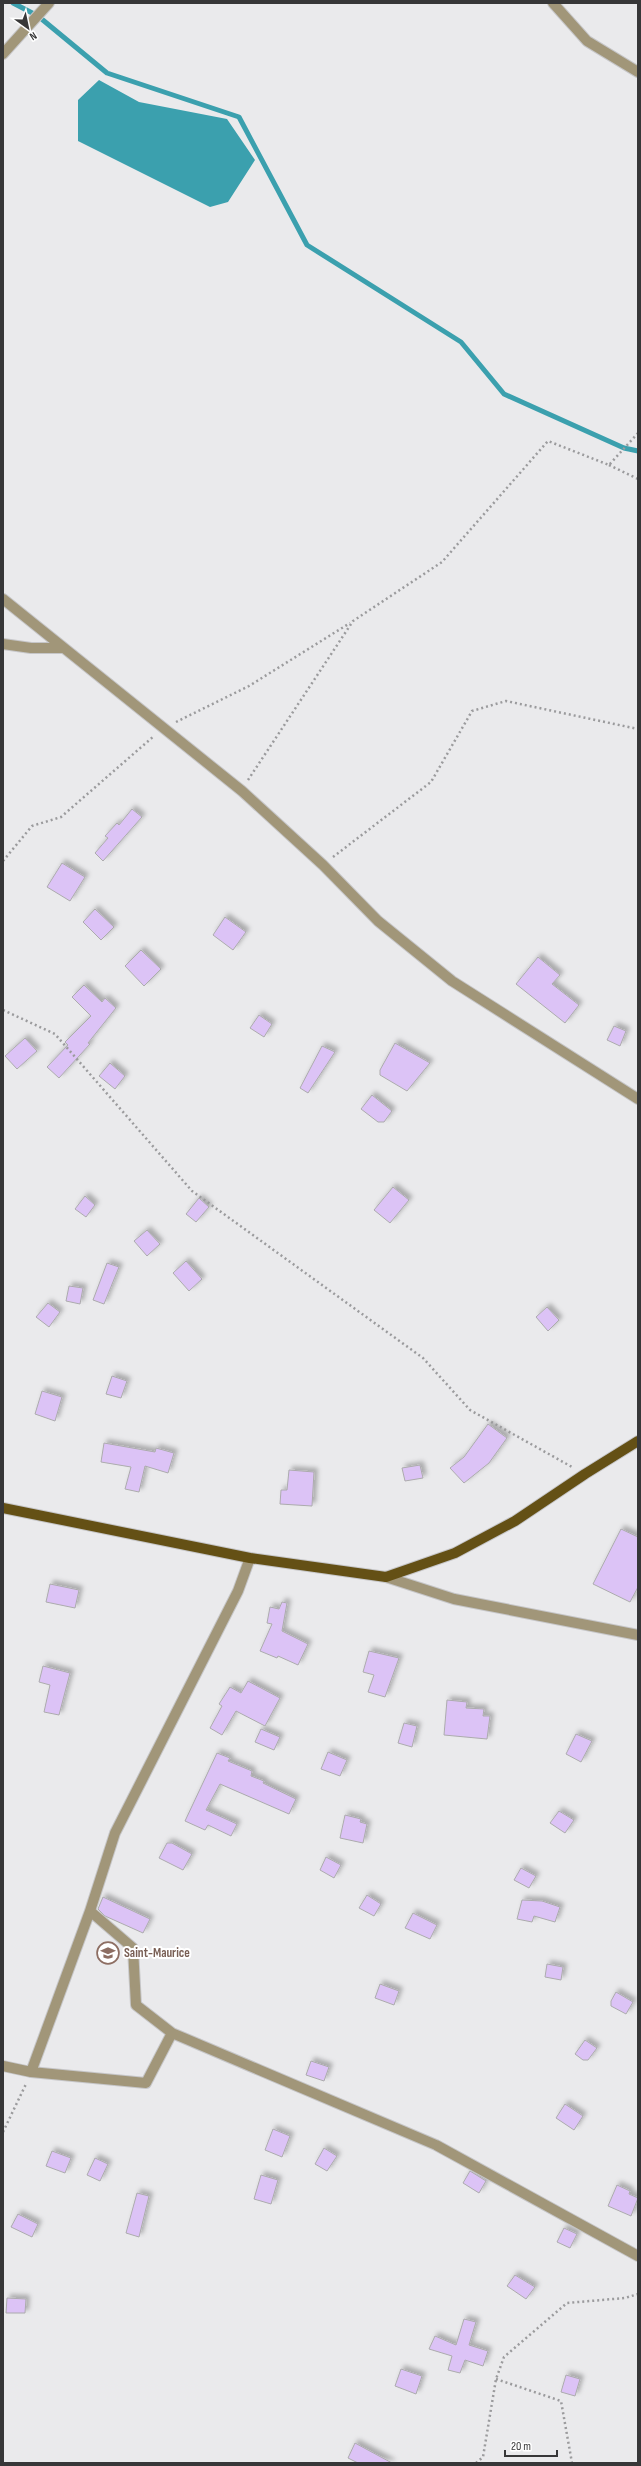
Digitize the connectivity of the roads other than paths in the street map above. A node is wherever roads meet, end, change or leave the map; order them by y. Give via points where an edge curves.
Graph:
1 (49, 3) edge
2 (553, 3) edge
3 (3, 54) edge
4 (638, 72) edge
5 (3, 599) edge
6 (3, 644) edge
7 (62, 648) junction
8 (638, 1099) edge
9 (638, 1441) edge
10 (3, 1508) edge
11 (250, 1558) junction
12 (386, 1577) junction
13 (638, 1635) edge
14 (90, 1911) junction
15 (172, 2033) junction
16 (3, 2066) edge
17 (31, 2072) junction
18 (638, 2256) edge

1 - 3 street
2 - 4 street via 587,41
5 - 7 street
6 - 7 street via 30,648
7 - 8 street via 242,791 323,865 378,922 452,981
9 - 12 main road via 515,1521 455,1554
10 - 11 main road
11 - 12 main road
11 - 14 street via 238,1591 115,1833
12 - 13 street via 454,1599
14 - 15 street via 133,1948 136,2005
14 - 17 street
15 - 17 street via 146,2083
15 - 18 street via 436,2145
16 - 17 street

